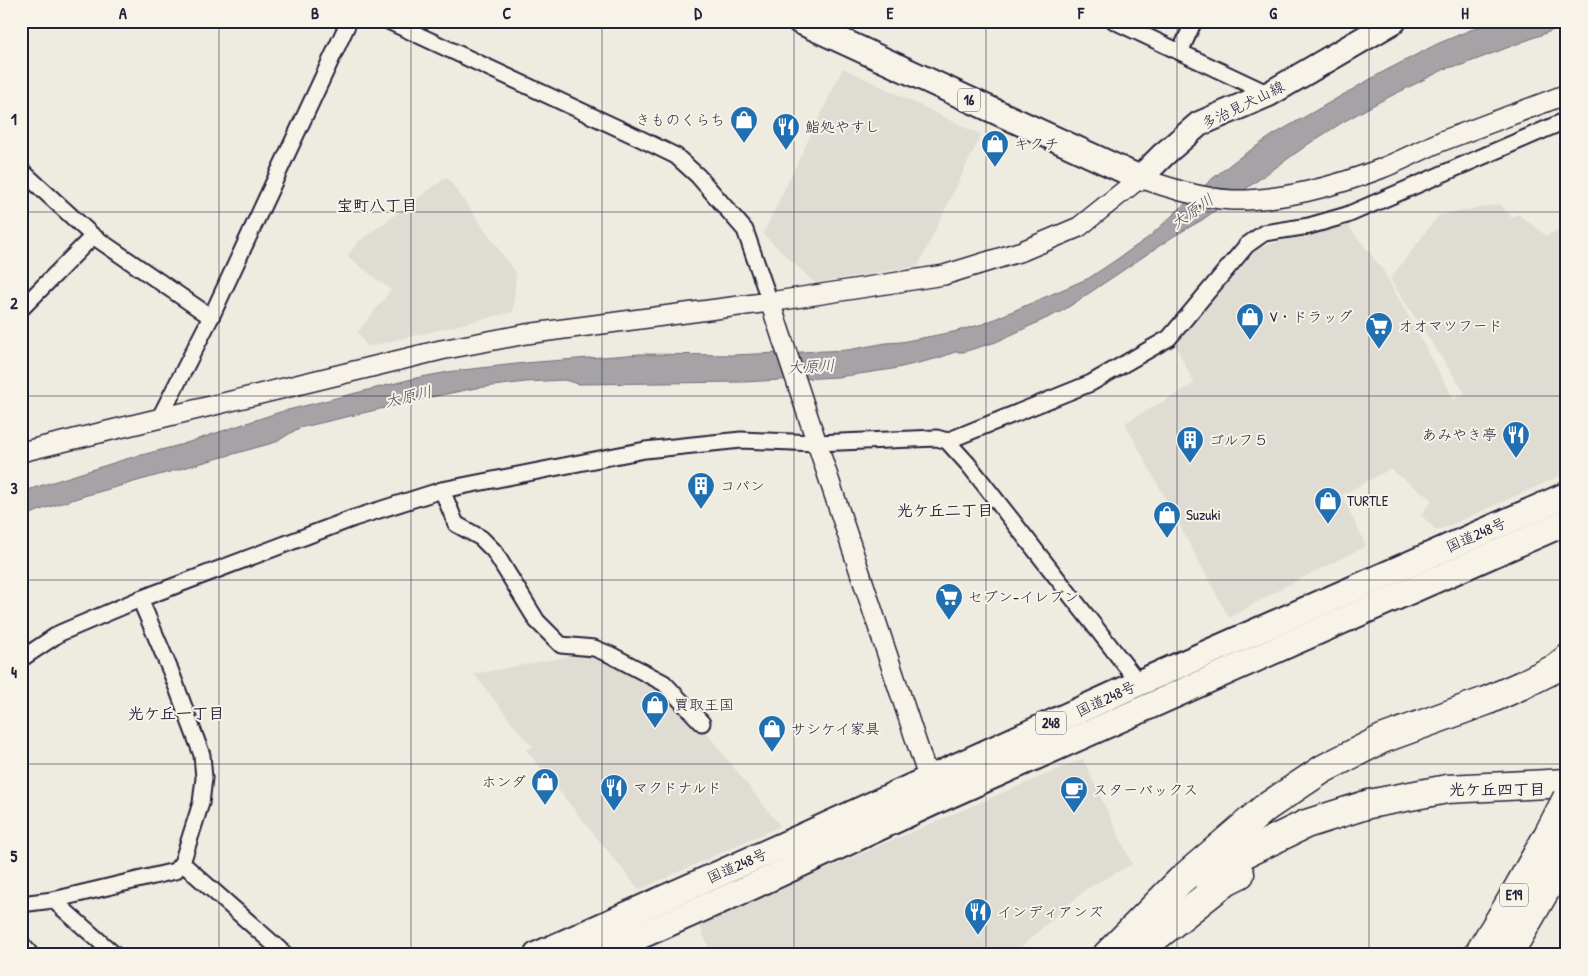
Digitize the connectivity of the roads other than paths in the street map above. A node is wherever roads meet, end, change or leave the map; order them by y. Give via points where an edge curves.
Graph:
1 (349, 21) edge
2 (388, 21) edge
3 (799, 21) edge
4 (1114, 21) edge
5 (1194, 21) edge
6 (1394, 21) edge
7 (1372, 29) edge
8 (1180, 52) junction
9 (1269, 94) junction
10 (1567, 94) edge
11 (1567, 120) edge
12 (21, 170) edge
13 (1140, 178) junction
14 (93, 236) junction
15 (770, 302) junction
16 (21, 309) edge
17 (211, 317) junction
18 (160, 417) junction
19 (814, 437) junction
20 (947, 442) junction
21 (21, 452) edge
22 (442, 490) junction
23 (1567, 495) edge
24 (1567, 522) edge
25 (140, 599) junction
26 (21, 659) edge
27 (1567, 659) edge
28 (1139, 683) junction
29 (702, 723) dead end
30 (1567, 783) edge
31 (932, 790) junction
32 (1567, 800) edge
33 (1557, 844) edge
34 (182, 863) junction
35 (1567, 885) edge
36 (52, 900) junction
37 (21, 904) edge
38 (21, 943) edge
39 (1131, 944) edge
40 (31, 955) edge
41 (115, 955) edge
42 (286, 955) edge
43 (537, 955) edge
44 (597, 955) edge
45 (1107, 955) edge
46 (1478, 955) edge
47 (1508, 955) edge

1 - 17 street
2 - 15 street via 676,156 745,230
3 - 13 main road, 16
4 - 8 street
5 - 8 street
6 - 7 main road, 多治見犬山線
7 - 9 main road, 多治見犬山線
8 - 9 street
9 - 13 main road, 多治見犬山線 via 1199,124
10 - 13 street via 1380,169 1285,196 1233,200 1201,197
11 - 20 street via 1347,215 1309,226 1264,233 1247,245 1169,338 1091,383
12 - 14 street
13 - 15 street via 1080,227 1022,250 944,275
14 - 16 street via 77,259
14 - 17 street
15 - 18 street via 526,334 441,350
15 - 19 street
17 - 18 street
18 - 21 street
19 - 20 street via 937,438
19 - 22 street via 741,440 645,450
19 - 31 street
20 - 28 street via 968,464
22 - 25 street via 354,518
22 - 29 street via 456,524 481,538 494,551 537,621 561,645 594,648 611,654 664,683
23 - 28 highway, 国道248号 / 248
24 - 31 highway, 国道248号 / 248
25 - 26 street via 60,633
25 - 34 street via 202,755 201,803
27 - 39 highway via 1522,685 1382,739 1323,769 1265,808 1181,880
28 - 31 highway, 国道248号 / 248
30 - 39 highway via 1447,789 1369,804 1306,824 1217,867
31 - 43 highway, 国道248号 / 248
31 - 44 highway, 国道248号 / 248 via 752,887
32 - 33 highway, E19, bridge
32 - 39 highway via 1445,807 1386,818 1309,842 1226,881
33 - 46 highway, E19
33 - 47 highway, E19
34 - 36 street via 175,871
34 - 42 street
35 - 47 highway via 1536,938
36 - 37 street
36 - 41 street
38 - 40 street
39 - 45 highway

